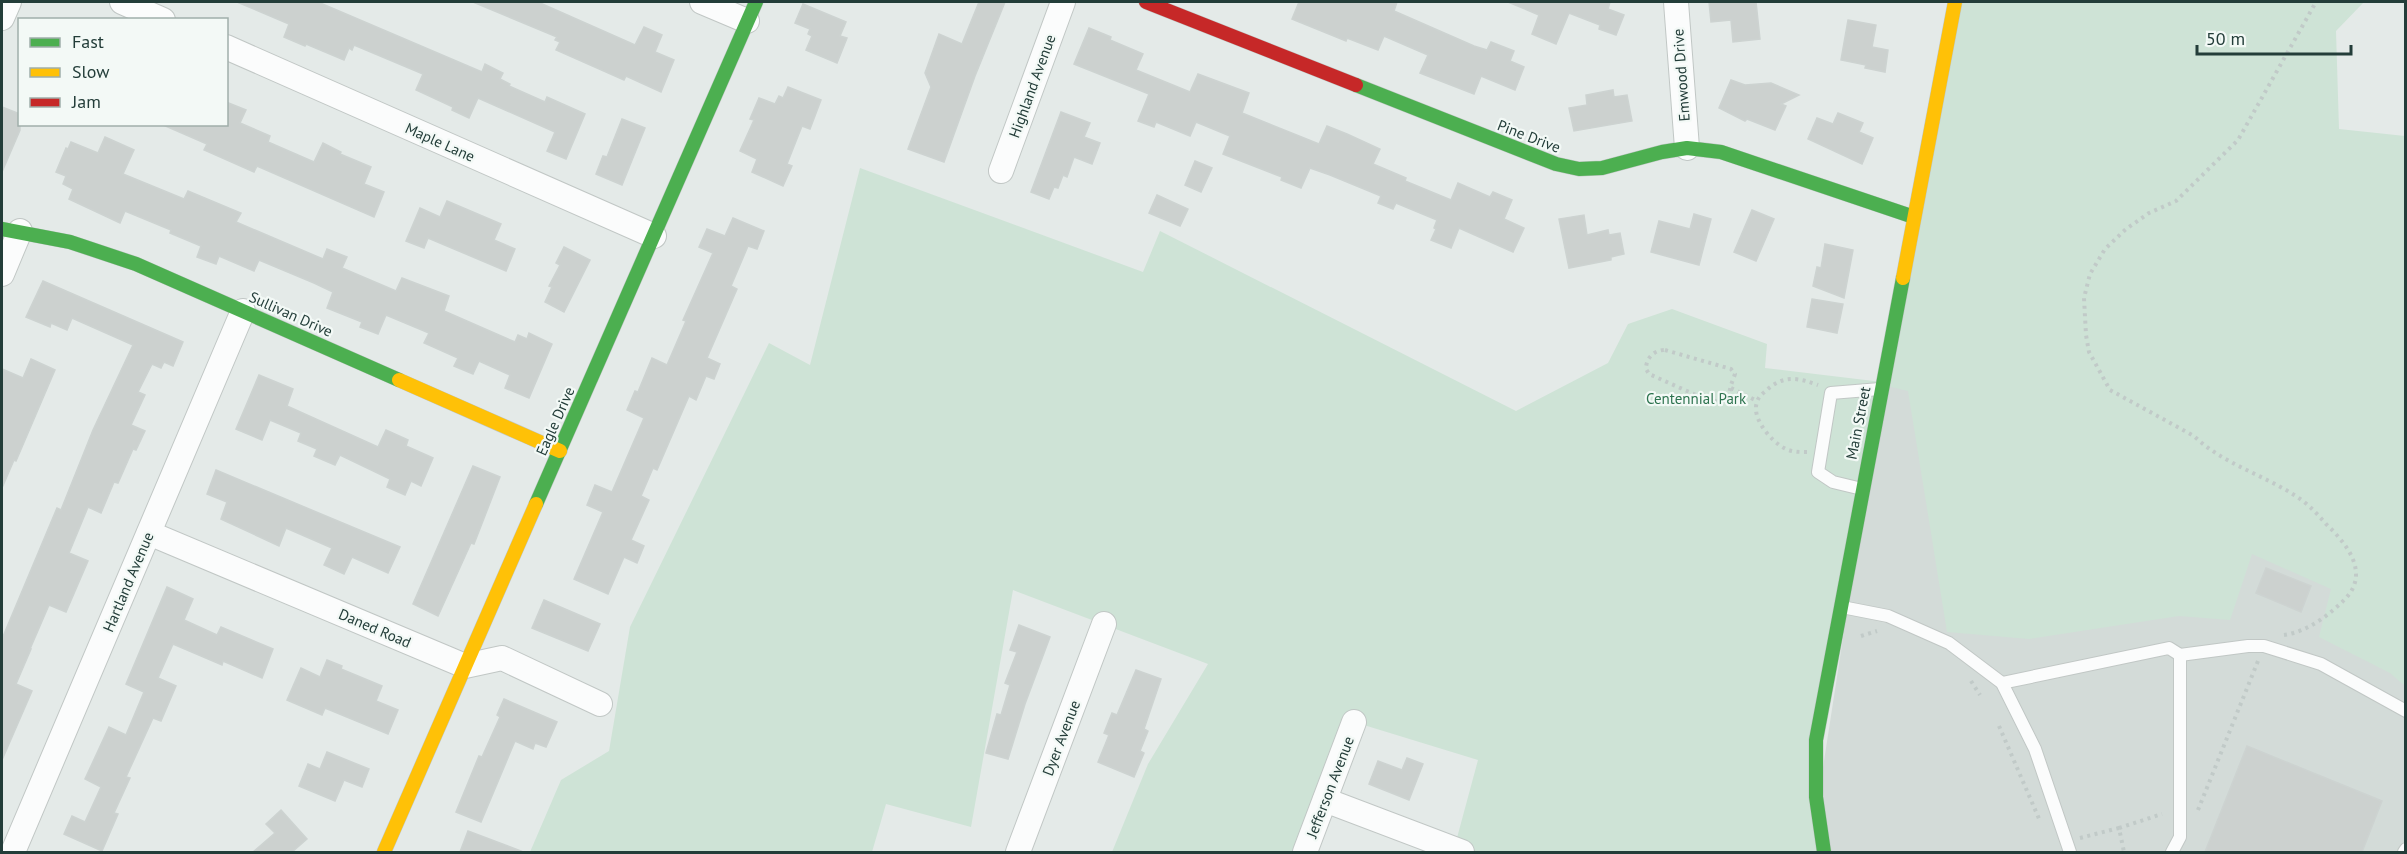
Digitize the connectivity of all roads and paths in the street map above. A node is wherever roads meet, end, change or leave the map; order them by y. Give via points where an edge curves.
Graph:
1 (9, 2) edge
2 (122, 2) edge
3 (702, 2) edge
4 (1063, 2) edge
5 (1146, 2) edge
6 (1676, 2) edge
7 (1955, 2) edge
8 (2316, 2) edge
9 (752, 11) edge
10 (2, 18) edge
11 (158, 18) edge
12 (228, 48) edge
13 (1687, 148) junction
14 (1001, 171) dead end
15 (1914, 217) junction
16 (11, 230) edge
17 (654, 236) junction
18 (2, 274) edge
19 (243, 311) junction
20 (1730, 388) junction
21 (1882, 388) junction
22 (1831, 393) junction
23 (1757, 401) junction
24 (560, 451) junction
25 (1821, 452) junction
26 (1863, 489) junction
27 (149, 532) junction
28 (1841, 607) junction
29 (1104, 624) dead end
30 (1882, 631) dead end
31 (1856, 641) dead end
32 (2264, 646) junction
33 (2180, 655) junction
34 (465, 666) junction
35 (1967, 673) dead end
36 (2002, 683) junction
37 (1980, 695) dead end
38 (600, 704) dead end
39 (2406, 711) edge
40 (1354, 722) dead end
41 (1999, 726) dead end
42 (1325, 800) junction
43 (2162, 814) dead end
44 (2197, 816) dead end
45 (2119, 828) junction
46 (2045, 831) dead end
47 (2072, 846) edge
48 (13, 852) edge
49 (384, 852) edge
50 (1018, 852) edge
51 (1305, 852) edge
52 (1462, 852) edge
53 (1824, 852) edge
54 (2124, 852) edge
55 (2172, 852) edge

1 - 10 street
2 - 11 street
3 - 9 street
4 - 14 street, Highland Avenue
5 - 13 street, Pine Drive via 1556,164 1602,168
6 - 13 street, Emwood Drive
7 - 15 street, Main Street
8 - 32 path via 2238,140 2176,201 2149,213 2105,249 2090,274 2084,298 2089,352 2110,390 2194,436 2234,465 2305,502 2347,545 2354,558 2355,587 2347,597 2312,624 2278,636
9 - 17 street, Eagle Drive
12 - 17 street, Maple Lane
13 - 15 street, Pine Drive via 1721,152
15 - 21 street, Main Street
16 - 18 street
16 - 19 street, Sullivan Drive via 94,248
17 - 24 street, Eagle Drive
19 - 24 street, Sullivan Drive
19 - 27 street, Hartland Avenue
20 - 20 path via 1736,375 1720,365 1661,350 1646,363 1652,376 1711,401 1725,401
20 - 23 path
21 - 22 lane
21 - 26 street, Main Street
22 - 23 path via 1810,382 1783,379
22 - 25 lane
23 - 25 path via 1759,419 1780,445 1791,450
24 - 34 street, Eagle Drive
25 - 26 lane via 1818,472 1833,482
26 - 28 street, Main Street
27 - 34 street, Daned Road
27 - 48 street, Hartland Avenue
28 - 36 lane via 1888,616 1949,643
28 - 53 street, Main Street via 1816,740 1816,813
29 - 50 street, Dyer Avenue
30 - 31 path via 1870,632
32 - 33 lane
32 - 39 lane via 2321,664
32 - 44 path
33 - 36 lane via 2169,648
33 - 55 lane via 2180,837
34 - 38 street via 502,658
34 - 49 street, Eagle Drive
35 - 37 path
36 - 47 lane via 2035,749
40 - 42 street, Jefferson Avenue
41 - 46 path
42 - 51 street, Jefferson Avenue
42 - 52 street
43 - 45 path
45 - 47 path
45 - 54 path

